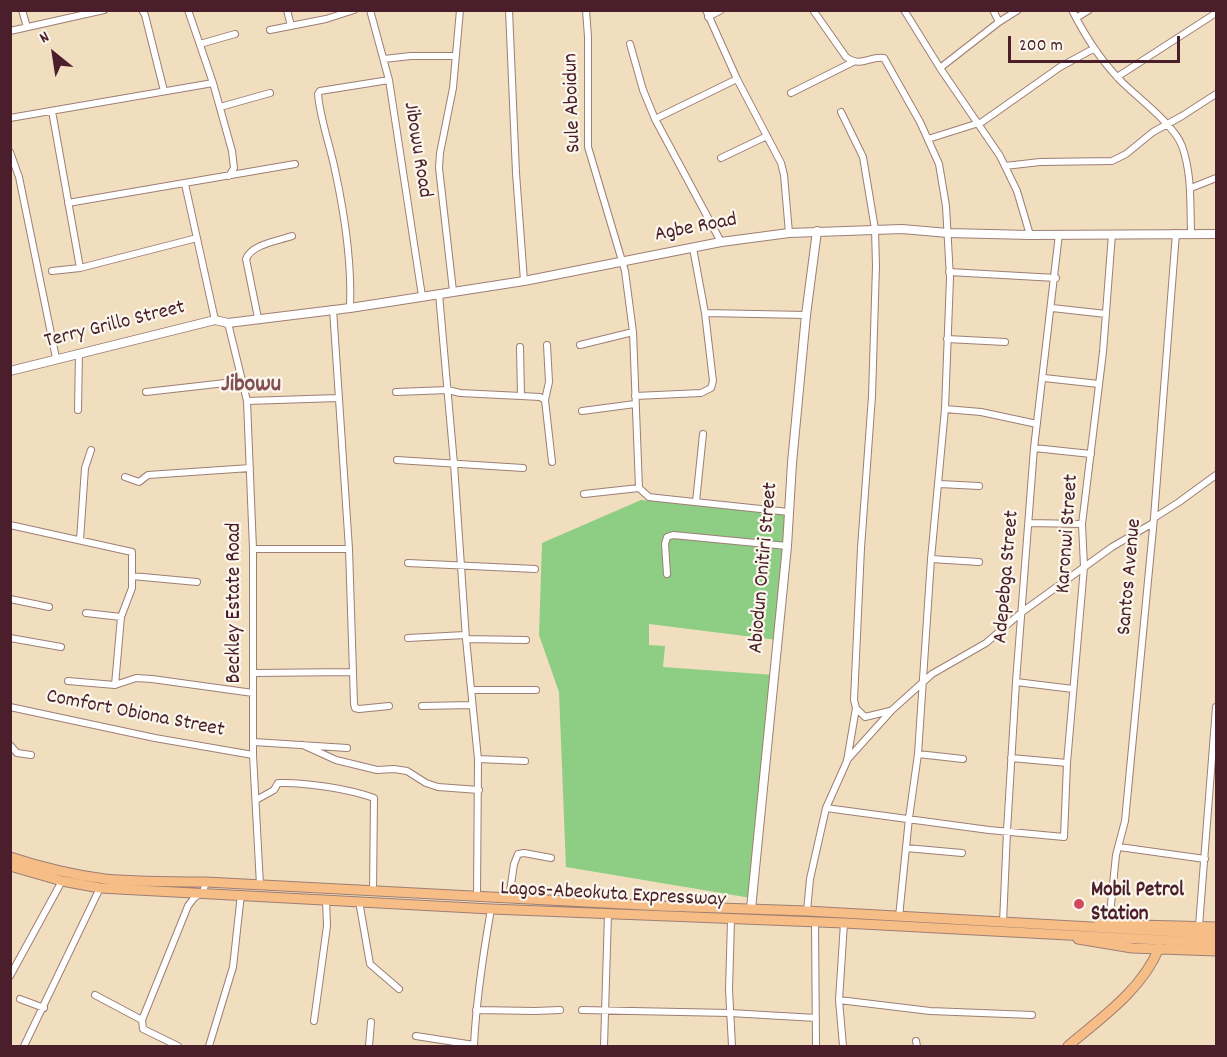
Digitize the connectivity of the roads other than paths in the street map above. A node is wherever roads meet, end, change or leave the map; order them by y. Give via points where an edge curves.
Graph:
1 (22, 10) edge
2 (104, 10) edge
3 (142, 10) edge
4 (188, 10) edge
5 (287, 10) edge
6 (354, 10) edge
7 (369, 10) edge
8 (460, 10) edge
9 (509, 10) edge
10 (586, 10) edge
11 (721, 10) edge
12 (813, 10) edge
13 (904, 10) edge
14 (993, 10) edge
15 (1018, 10) edge
16 (1072, 10) edge
17 (1089, 10) edge
18 (1216, 13) edge
19 (707, 14) edge
20 (1076, 18) junction
21 (999, 22) junction
22 (291, 26) junction
23 (27, 27) junction
24 (270, 30) dead end
25 (10, 31) edge
26 (235, 34) dead end
27 (200, 44) junction
28 (630, 44) dead end
29 (1093, 49) junction
30 (455, 56) junction
31 (384, 59) junction
32 (853, 62) junction
33 (940, 68) junction
34 (1117, 77) junction
35 (737, 79) junction
36 (388, 80) junction
37 (213, 83) junction
38 (164, 91) junction
39 (270, 93) dead end
40 (791, 93) dead end
41 (1216, 94) edge
42 (220, 107) junction
43 (52, 111) junction
44 (841, 112) dead end
45 (10, 118) edge
46 (656, 119) junction
47 (977, 124) junction
48 (1167, 124) junction
49 (768, 136) junction
50 (928, 139) junction
51 (10, 152) edge
52 (721, 158) dead end
53 (295, 164) dead end
54 (1005, 166) junction
55 (229, 176) junction
56 (1216, 178) edge
57 (185, 184) junction
58 (1191, 188) junction
59 (68, 203) junction
60 (875, 230) junction
61 (817, 231) junction
62 (948, 232) junction
63 (1176, 232) junction
64 (1191, 232) junction
65 (789, 233) junction
66 (1030, 234) junction
67 (1059, 234) junction
68 (1112, 234) junction
69 (1216, 234) edge
70 (292, 236) dead end
71 (197, 238) junction
72 (721, 242) junction
73 (693, 248) junction
74 (622, 262) junction
75 (80, 268) junction
76 (52, 271) dead end
77 (950, 272) junction
78 (1056, 278) junction
79 (524, 281) junction
80 (453, 291) junction
81 (439, 294) junction
82 (422, 296) junction
83 (350, 308) junction
84 (1052, 308) junction
85 (333, 309) junction
86 (705, 313) junction
87 (1106, 314) junction
88 (806, 315) junction
89 (258, 318) junction
90 (216, 320) junction
91 (228, 323) junction
92 (633, 332) junction
93 (947, 339) junction
94 (1005, 342) dead end
95 (547, 345) dead end
96 (580, 345) dead end
97 (520, 347) dead end
98 (79, 353) junction
99 (56, 358) junction
100 (10, 371) edge
101 (1044, 378) junction
102 (243, 381) junction
103 (1099, 384) junction
104 (448, 390) junction
105 (146, 392) dead end
106 (396, 392) dead end
107 (521, 396) junction
108 (338, 398) junction
109 (545, 400) junction
110 (635, 400) junction
111 (247, 401) junction
112 (945, 409) junction
113 (78, 410) dead end
114 (582, 411) dead end
115 (1037, 424) junction
116 (703, 434) dead end
117 (1034, 448) junction
118 (91, 450) dead end
119 (1091, 454) junction
120 (397, 460) dead end
121 (552, 462) dead end
122 (454, 464) junction
123 (250, 468) junction
124 (523, 468) dead end
125 (1216, 475) edge
126 (125, 477) dead end
127 (940, 484) junction
128 (979, 486) dead end
129 (639, 488) junction
130 (584, 494) dead end
131 (696, 502) junction
132 (789, 513) junction
133 (1153, 520) junction
134 (1029, 523) junction
135 (1082, 524) junction
136 (10, 525) edge
137 (80, 540) junction
138 (787, 546) junction
139 (253, 549) junction
140 (349, 549) junction
141 (931, 559) junction
142 (979, 562) dead end
143 (408, 563) dead end
144 (461, 567) junction
145 (1084, 567) junction
146 (535, 569) dead end
147 (667, 574) dead end
148 (132, 576) junction
149 (197, 582) dead end
150 (10, 599) edge
151 (49, 607) dead end
152 (1022, 612) junction
153 (86, 613) dead end
154 (121, 617) junction
155 (466, 637) junction
156 (10, 638) edge
157 (408, 638) dead end
158 (526, 640) dead end
159 (61, 647) dead end
160 (352, 672) junction
161 (254, 673) junction
162 (68, 681) dead end
163 (922, 682) junction
164 (1016, 682) junction
165 (115, 685) junction
166 (1073, 689) junction
167 (471, 690) junction
168 (536, 690) dead end
169 (253, 693) junction
170 (472, 705) junction
171 (389, 706) dead end
172 (422, 706) dead end
173 (10, 707) edge
174 (1216, 707) edge
175 (856, 708) junction
176 (892, 710) junction
177 (254, 742) junction
178 (303, 745) junction
179 (10, 746) edge
180 (347, 748) dead end
181 (918, 754) junction
182 (31, 755) dead end
183 (253, 755) junction
184 (1011, 758) junction
185 (478, 759) junction
186 (963, 759) dead end
187 (525, 760) dead end
188 (847, 761) junction
189 (1066, 763) junction
190 (479, 790) junction
191 (256, 800) junction
192 (826, 808) junction
193 (909, 818) junction
194 (1006, 831) junction
195 (1119, 847) junction
196 (906, 848) junction
197 (962, 853) dead end
198 (10, 857) edge
199 (551, 858) dead end
200 (1205, 859) junction
201 (10, 866) edge
202 (62, 881) junction
203 (206, 882) junction
204 (260, 885) junction
205 (100, 888) junction
206 (203, 892) junction
207 (373, 892) junction
208 (241, 894) junction
209 (477, 897) junction
210 (509, 898) junction
211 (326, 899) junction
212 (359, 901) junction
213 (491, 909) junction
214 (751, 909) junction
215 (807, 912) junction
216 (608, 914) junction
217 (899, 917) junction
218 (731, 920) junction
219 (815, 922) junction
220 (844, 923) junction
221 (1003, 923) junction
222 (1109, 924) junction
223 (1198, 927) junction
224 (1216, 927) edge
225 (1046, 930) junction
226 (1216, 934) edge
227 (1216, 943) edge
228 (1161, 948) junction
229 (1216, 951) edge
230 (10, 976) edge
231 (399, 989) dead end
232 (95, 995) dead end
233 (20, 999) dead end
234 (839, 1000) junction
235 (44, 1008) junction
236 (476, 1010) junction
237 (560, 1010) dead end
238 (582, 1010) dead end
239 (605, 1011) junction
240 (730, 1013) junction
241 (1032, 1015) dead end
242 (816, 1018) junction
243 (142, 1020) junction
244 (314, 1021) dead end
245 (371, 1022) dead end
246 (416, 1036) dead end
247 (474, 1046) edge
248 (24, 1047) edge
249 (178, 1047) edge
250 (209, 1047) edge
251 (369, 1047) edge
252 (604, 1047) edge
253 (732, 1047) edge
254 (816, 1047) edge
255 (843, 1047) edge
256 (1068, 1047) edge
257 (1076, 1047) edge

1 - 23 street
2 - 23 street
3 - 38 street
4 - 27 street
5 - 22 street
6 - 22 street
7 - 31 street, Jibowu Road
8 - 30 street
9 - 79 street
10 - 74 street, Sule Aboidun via 588,147
11 - 19 street
12 - 32 street
13 - 33 street
14 - 21 street
15 - 21 street
16 - 20 street
17 - 20 street
18 - 34 street
19 - 35 street
20 - 29 street
21 - 33 street
22 - 24 street
23 - 25 street
26 - 27 street
27 - 37 street
28 - 46 street
29 - 34 street
29 - 47 street
30 - 31 street
30 - 80 street via 439,168
31 - 36 street, Jibowu Road
32 - 40 street
32 - 50 street via 884,58
33 - 47 street
34 - 48 street
35 - 46 street
35 - 49 street
36 - 82 street, Jibowu Road
36 - 83 street via 318,94 348,246
37 - 38 street
37 - 42 street
38 - 43 street
39 - 42 street
41 - 48 street
42 - 55 street via 234,160
43 - 45 street
43 - 59 street
44 - 60 street via 863,158
46 - 72 street
47 - 50 street
47 - 54 street
48 - 54 street via 1112,161
48 - 58 street via 1181,145
49 - 52 street
49 - 65 street via 783,169
50 - 62 street via 939,164
51 - 99 street via 19,177
53 - 55 street
54 - 66 street
55 - 57 street
56 - 58 street
57 - 59 street
57 - 71 street
58 - 64 street
59 - 75 street
60 - 61 street, Agbe Road
60 - 62 street, Agbe Road
60 - 175 street via 875,329 861,548
61 - 65 street, Agbe Road
61 - 88 street, Abiodun Onitiri Street
62 - 66 street, Agbe Road
62 - 77 street
63 - 64 street, Agbe Road
63 - 68 street, Agbe Road
63 - 133 street, Santos Avenue
64 - 69 street, Agbe Road
65 - 72 street, Agbe Road
66 - 67 street, Agbe Road
67 - 68 street, Agbe Road
67 - 78 street, Adepebga Street
68 - 87 street, Karonwi Street
70 - 89 street via 256,248 246,259
71 - 75 street
71 - 90 street
72 - 73 street, Agbe Road
73 - 74 street, Agbe Road
73 - 86 street
74 - 79 street, Agbe Road
74 - 92 street, Sule Aboidun
75 - 76 street
77 - 78 street
77 - 93 street
78 - 84 street, Adepebga Street
79 - 80 street, Agbe Road
80 - 81 street, Agbe Road
81 - 82 street, Agbe Road
81 - 104 street
82 - 83 street, Agbe Road
83 - 85 street, Agbe Road
84 - 87 street
84 - 101 street, Adepebga Street
85 - 89 street, Agbe Road
85 - 108 street
86 - 88 street
86 - 110 street via 711,388 701,393
87 - 103 street, Karonwi Street
88 - 132 street, Abiodun Onitiri Street
89 - 91 street, Agbe Road
90 - 91 street, Terry Grillo Street
90 - 98 street, Terry Grillo Street
91 - 102 street, Beckley Estate Road
92 - 96 street
92 - 110 street, Sule Aboidun
93 - 94 street
93 - 112 street
95 - 109 street via 549,382
97 - 107 street
98 - 99 street, Terry Grillo Street
98 - 113 street
99 - 100 street, Terry Grillo Street
101 - 103 street
101 - 115 street, Adepebga Street
102 - 105 street
102 - 111 street, Beckley Estate Road
103 - 119 street, Karonwi Street
104 - 106 street
104 - 107 street
104 - 122 street
107 - 109 street
108 - 111 street
108 - 140 street
109 - 121 street
110 - 114 street
110 - 129 street, Sule Aboidun
111 - 123 street, Beckley Estate Road
112 - 115 street
112 - 127 street
115 - 117 street, Adepebga Street
116 - 131 street
117 - 119 street
117 - 134 street, Adepebga Street
118 - 137 street via 85,468
119 - 135 street, Karonwi Street
120 - 122 street
122 - 124 street
122 - 144 street
123 - 126 street via 148,475 139,482
123 - 139 street, Beckley Estate Road
125 - 133 street
127 - 128 street
127 - 141 street
129 - 130 street
129 - 131 street via 649,496
131 - 132 street
132 - 138 street, Abiodun Onitiri Street
133 - 145 street
133 - 195 street, Santos Avenue via 1125,821
134 - 135 street
134 - 152 street, Adepebga Street
135 - 145 street, Karonwi Street
136 - 137 street
137 - 148 street via 132,552
138 - 147 street via 667,537
138 - 214 street, Abiodun Onitiri Street
139 - 140 street
139 - 161 street, Beckley Estate Road
140 - 160 street
141 - 142 street
141 - 163 street
143 - 144 street
144 - 146 street
144 - 155 street
145 - 152 street
145 - 166 street, Karonwi Street
148 - 149 street
148 - 154 street via 132,588
150 - 151 street
152 - 163 street via 986,643
152 - 164 street, Adepebga Street
153 - 154 street
154 - 165 street
155 - 157 street
155 - 158 street
155 - 167 street
156 - 159 street
160 - 161 street
160 - 171 street via 355,708
161 - 169 street, Beckley Estate Road
162 - 165 street
163 - 176 street
163 - 181 street
164 - 166 street
164 - 184 street, Adepebga Street
165 - 169 street via 143,678
166 - 189 street, Karonwi Street
167 - 168 street
167 - 170 street
169 - 177 street, Beckley Estate Road
170 - 172 street
170 - 185 street
173 - 183 street, Comfort Obiona Street
174 - 200 street
175 - 176 street via 865,717
175 - 188 street
176 - 188 street
177 - 178 street
177 - 183 street, Beckley Estate Road
178 - 180 street
178 - 190 street via 336,760 377,770 407,771 438,787
179 - 182 street via 17,753
181 - 186 street
181 - 193 street
183 - 191 street, Beckley Estate Road
184 - 189 street
184 - 194 street, Adepebga Street
185 - 187 street
185 - 190 street
188 - 192 street
189 - 194 street, Karonwi Street via 1064,837
190 - 209 street
191 - 204 street, Beckley Estate Road
191 - 207 street via 274,790 278,783 288,782 374,798
192 - 193 street
192 - 215 street
193 - 194 street
193 - 196 street
194 - 221 street, Adepebga Street
195 - 200 street
195 - 222 street, Santos Avenue
196 - 197 street
196 - 217 street
198 - 203 main road, Lagos-Abeokuta Expressway via 105,879
199 - 210 street via 518,854
200 - 223 street
201 - 202 main road, Lagos-Abeokuta Expressway
202 - 205 main road, Lagos-Abeokuta Expressway
202 - 230 street
203 - 204 main road, Lagos-Abeokuta Expressway
203 - 206 street
204 - 207 main road, Lagos-Abeokuta Expressway
205 - 206 main road, Lagos-Abeokuta Expressway
205 - 235 street
206 - 208 main road, Lagos-Abeokuta Expressway
206 - 243 street via 188,906
207 - 209 main road, Lagos-Abeokuta Expressway
208 - 211 main road, Lagos-Abeokuta Expressway
208 - 250 street via 233,967
209 - 210 main road, Lagos-Abeokuta Expressway
210 - 214 main road, Lagos-Abeokuta Expressway
211 - 212 main road, Lagos-Abeokuta Expressway
211 - 244 street via 325,942
212 - 213 main road, Lagos-Abeokuta Expressway
212 - 231 street via 370,964
213 - 216 main road, Lagos-Abeokuta Expressway
213 - 236 street
214 - 215 main road, Lagos-Abeokuta Expressway
215 - 217 main road, Lagos-Abeokuta Expressway
216 - 218 main road, Lagos-Abeokuta Expressway
216 - 239 street
217 - 221 main road, Lagos-Abeokuta Expressway
218 - 219 main road, Lagos-Abeokuta Expressway
218 - 240 street
219 - 220 main road, Lagos-Abeokuta Expressway
219 - 242 street
220 - 225 main road, Lagos-Abeokuta Expressway
220 - 234 street
221 - 225 main road, Lagos-Abeokuta Expressway
222 - 223 main road
222 - 225 main road
223 - 224 main road
225 - 226 main road, Lagos-Abeokuta Expressway
225 - 227 main road, Lagos-Abeokuta Expressway
225 - 228 main road via 1132,948
228 - 229 main road
228 - 256 main road via 1143,978
228 - 257 main road via 1152,971 1140,986
232 - 243 street
233 - 235 street
234 - 241 street via 930,1011
234 - 255 street
235 - 248 street
236 - 237 street
236 - 247 street
238 - 239 street
239 - 240 street
239 - 252 street
240 - 242 street
240 - 253 street
242 - 254 street
243 - 249 street via 143,1029
245 - 251 street
246 - 247 street

